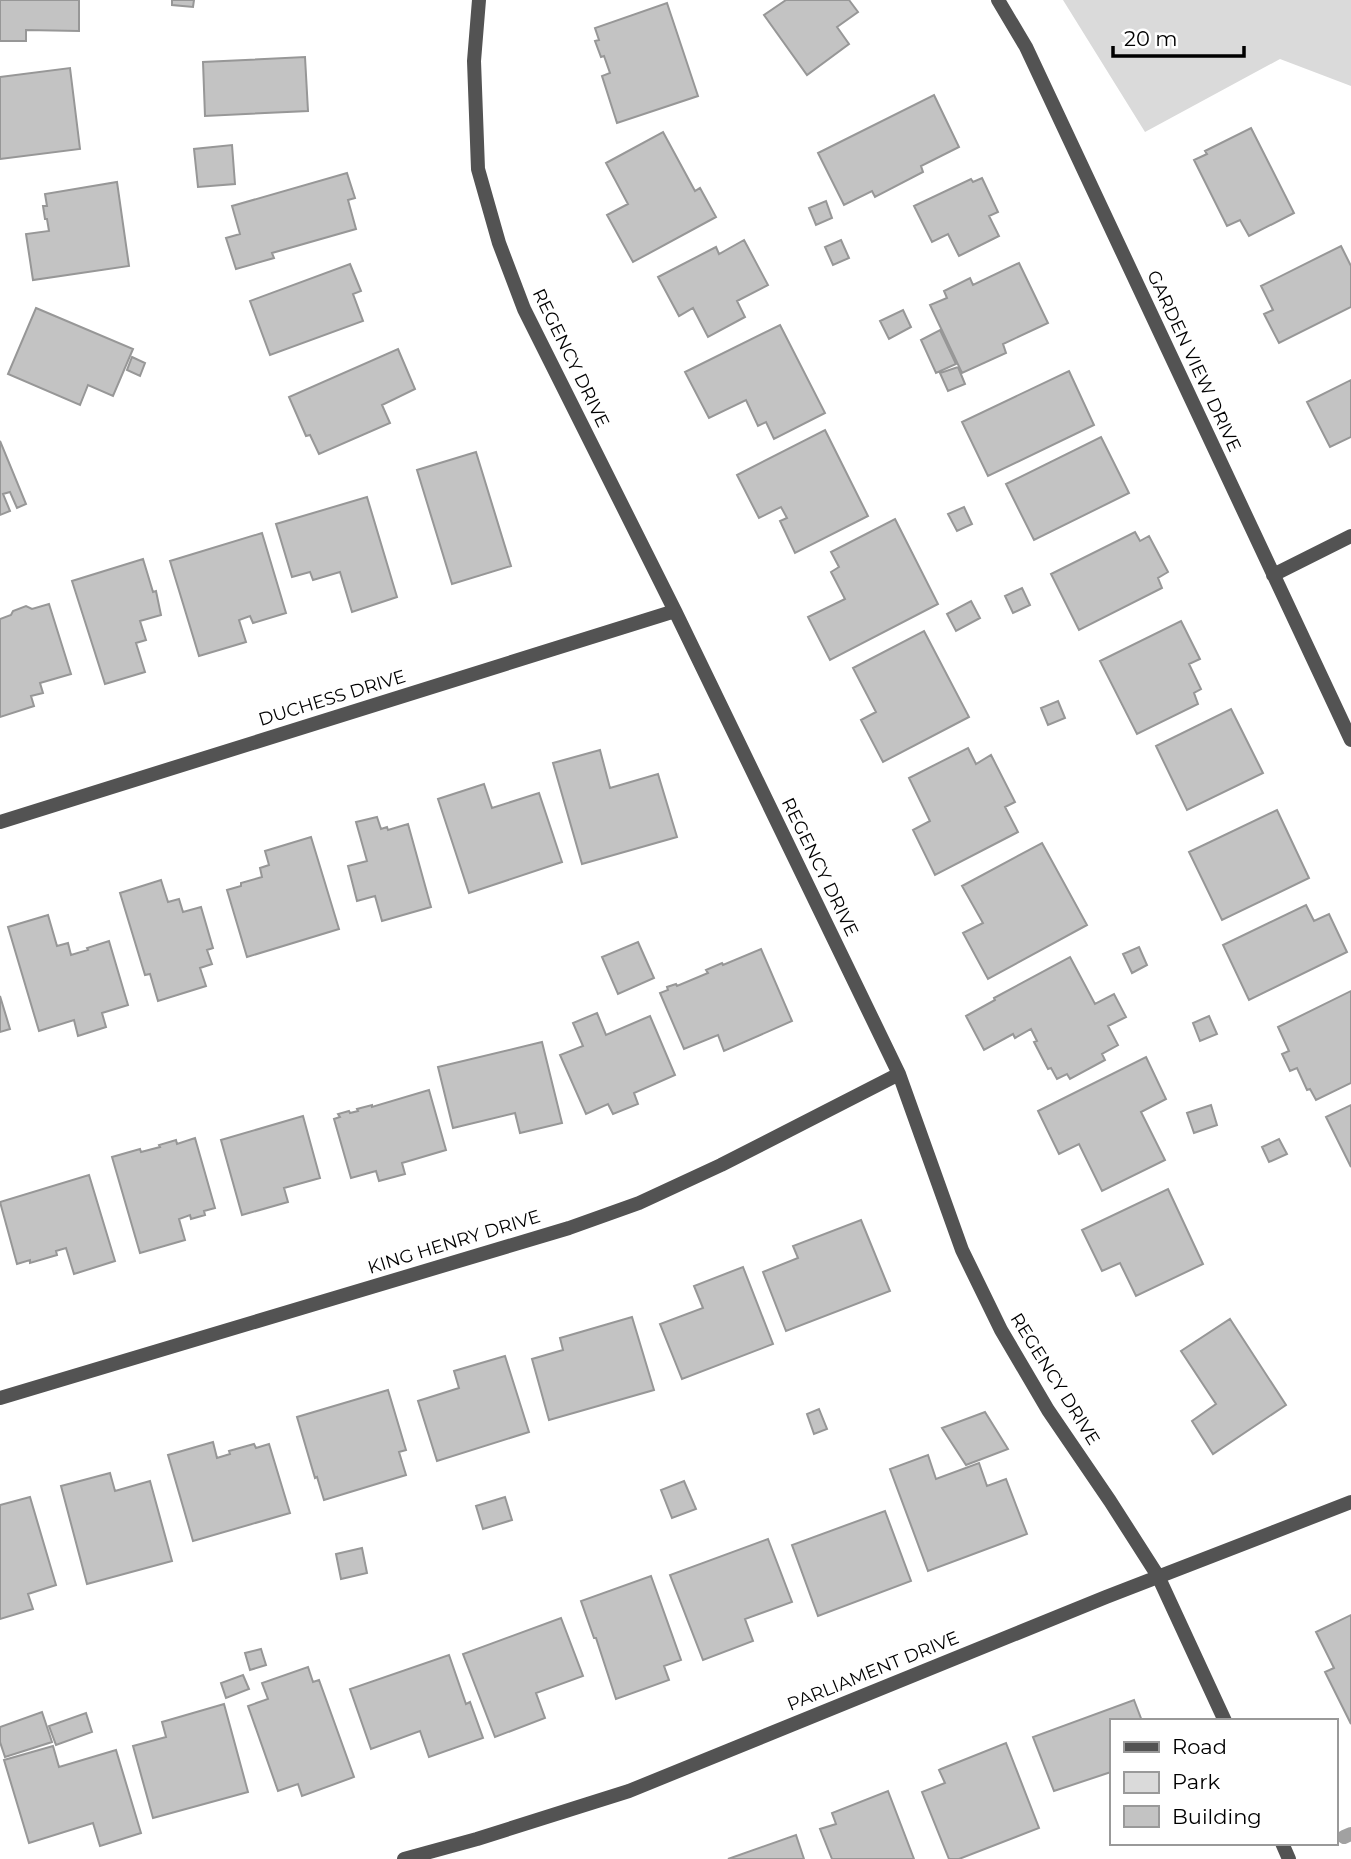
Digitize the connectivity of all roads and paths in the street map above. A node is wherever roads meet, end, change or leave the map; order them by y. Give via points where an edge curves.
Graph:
1 (479, 0) edge
2 (998, 0) edge
3 (1351, 536) edge
4 (1273, 575) junction
5 (675, 611) junction
6 (1351, 740) edge
7 (0, 821) edge
8 (899, 1074) junction
9 (0, 1398) edge
10 (1351, 1502) edge
11 (1158, 1576) junction
12 (1224, 1719) edge
13 (404, 1859) edge

1 - 5 street, REGENCY DRIVE via 474,61 478,169 499,243 524,309
2 - 4 street, GARDEN VIEW DRIVE via 1026,47
3 - 4 street
4 - 6 street, GARDEN VIEW DRIVE
5 - 7 street, DUCHESS DRIVE
5 - 8 street, REGENCY DRIVE
8 - 9 street, KING HENRY DRIVE via 721,1166 569,1228
8 - 11 street, REGENCY DRIVE via 962,1250 1001,1330
10 - 11 street, PARLIAMENT DRIVE
11 - 12 street, REGENCY DRIVE
11 - 13 street, PARLIAMENT DRIVE via 629,1791

